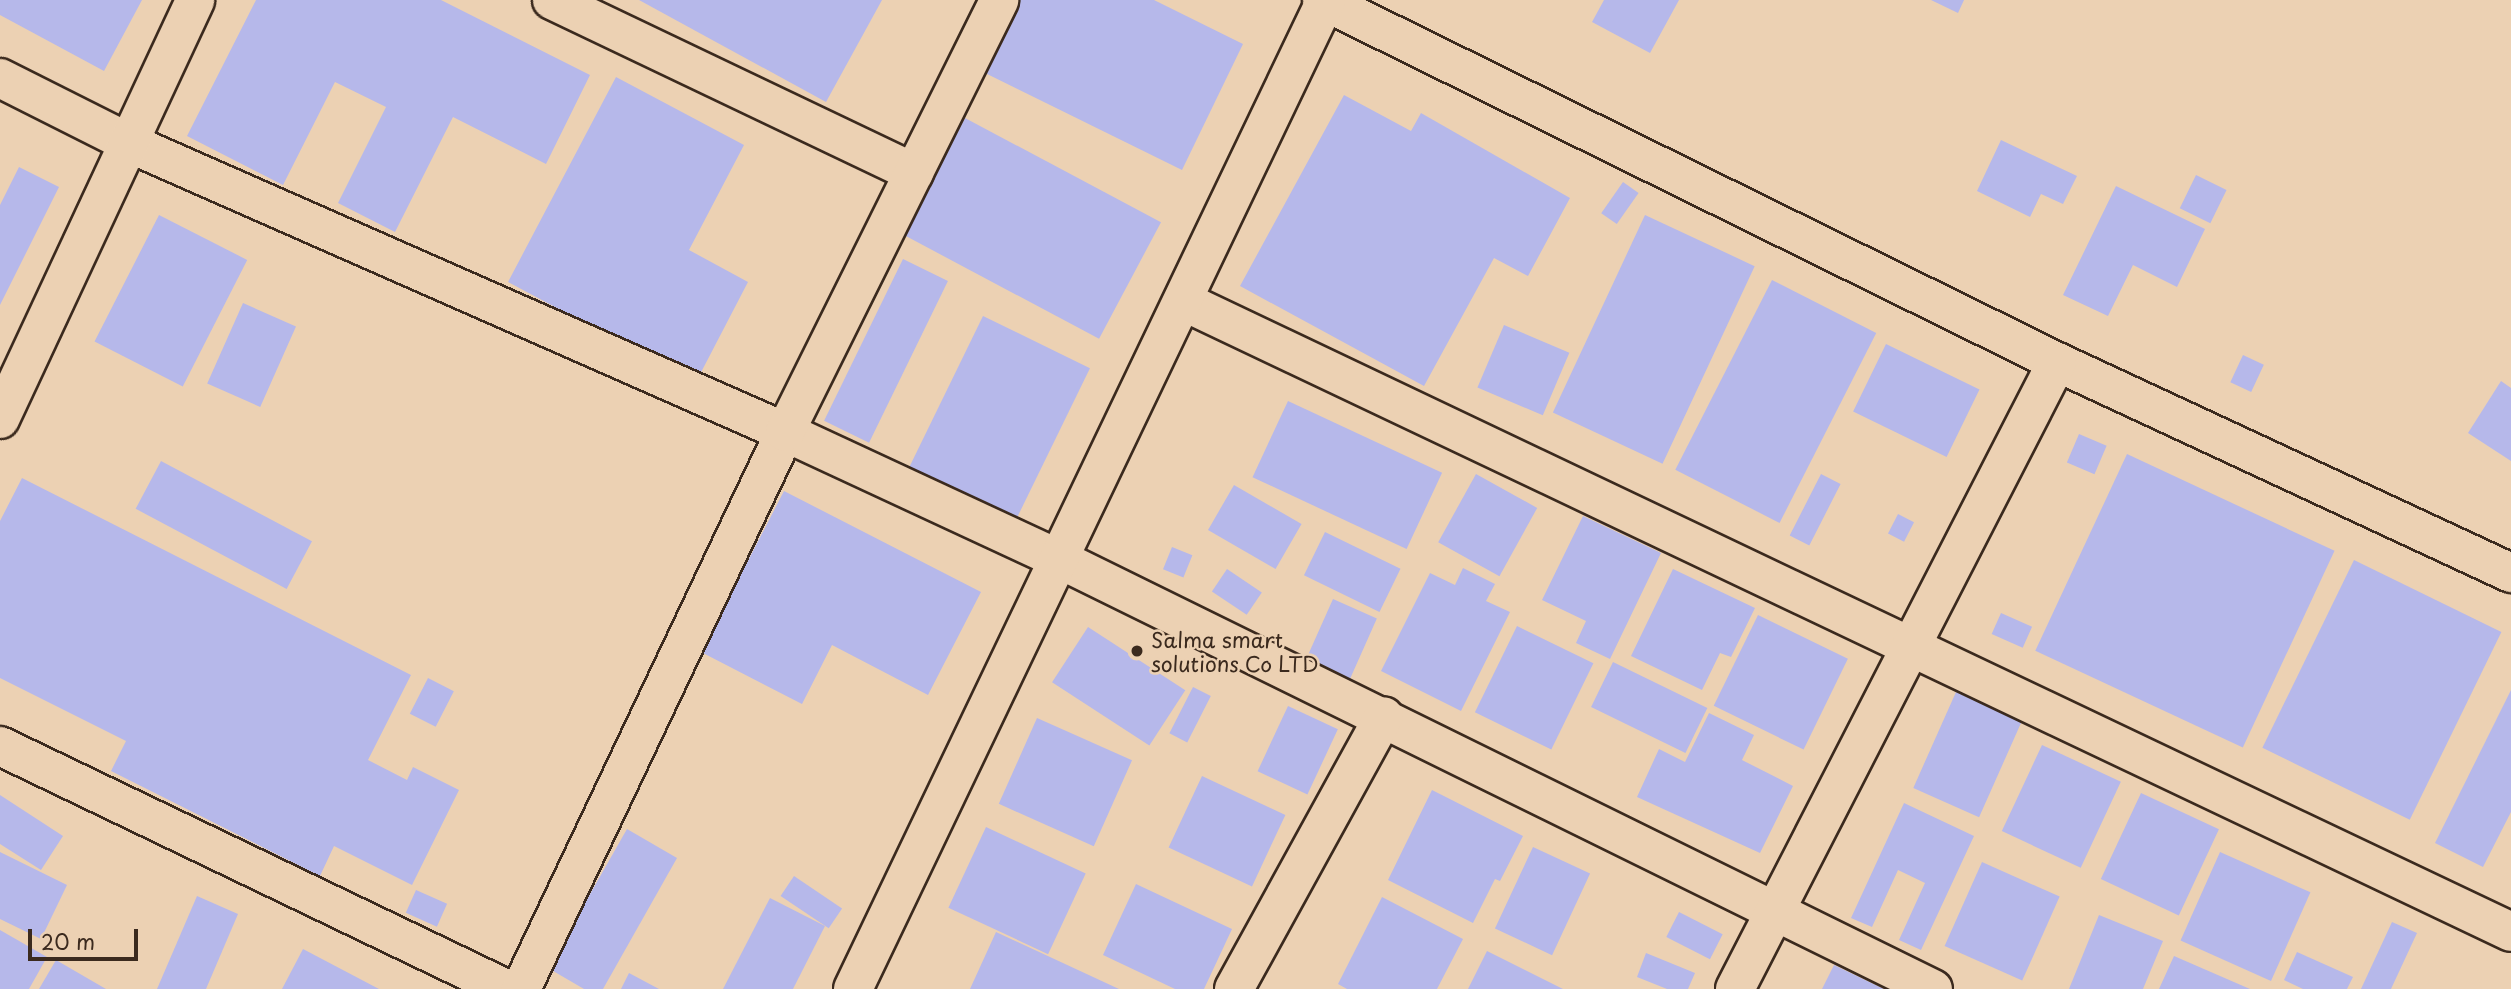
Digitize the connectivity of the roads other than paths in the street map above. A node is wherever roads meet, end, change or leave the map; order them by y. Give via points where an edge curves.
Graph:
1 (195, 0) edge
2 (552, 0) edge
3 (999, 0) edge
4 (1325, 1) edge
5 (0, 78) edge
6 (129, 143) junction
7 (914, 173) junction
8 (1183, 300) junction
9 (2057, 362) junction
10 (0, 419) edge
11 (785, 432) junction
12 (1059, 559) junction
13 (2511, 573) edge
14 (1910, 648) junction
15 (1384, 716) junction
16 (0, 746) edge
17 (1774, 913) junction
18 (2511, 932) edge
19 (506, 989) edge
20 (520, 989) edge
21 (853, 989) edge
22 (1234, 989) edge
23 (1735, 989) edge
24 (1933, 989) edge

1 - 6 street
2 - 7 street
3 - 7 street
4 - 8 street
4 - 9 street
5 - 6 street
6 - 10 street
6 - 11 street
7 - 11 street
8 - 12 street
8 - 14 street
9 - 13 street
9 - 14 street
11 - 12 street
11 - 20 street
12 - 15 street
12 - 21 street
14 - 17 street
14 - 18 street
15 - 17 street
15 - 22 street
16 - 19 street
17 - 23 street
17 - 24 street

